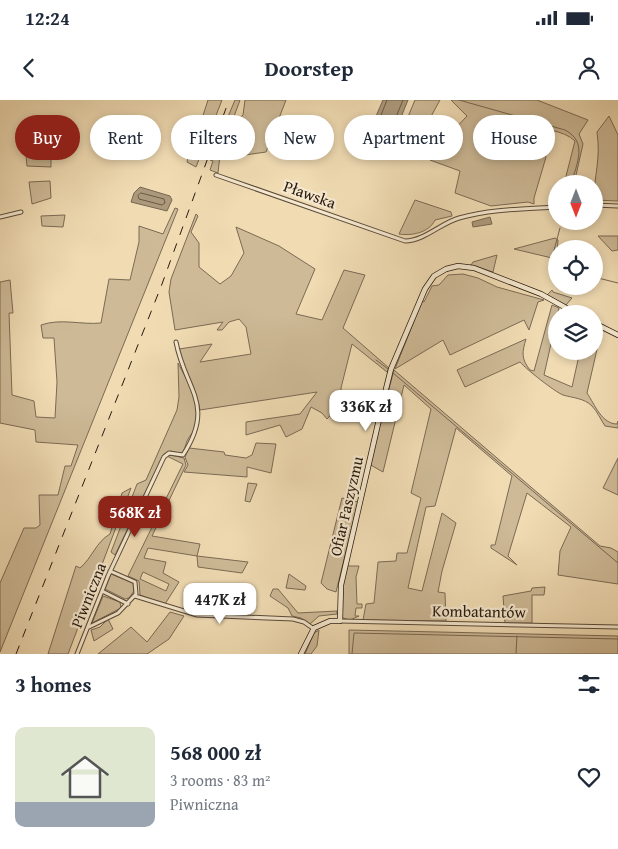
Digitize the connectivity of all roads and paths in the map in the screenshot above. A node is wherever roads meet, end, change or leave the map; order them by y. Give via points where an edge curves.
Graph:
1 (216, 175) dead end
2 (603, 205) edge
3 (618, 206) edge
4 (548, 208) edge
5 (21, 212) dead end
6 (0, 217) edge
7 (561, 305) edge
8 (603, 328) edge
9 (618, 335) edge
10 (176, 342) dead end
11 (110, 570) junction
12 (102, 591) junction
13 (135, 596) junction
14 (128, 604) junction
15 (340, 621) junction
16 (88, 627) junction
17 (618, 627) edge
18 (314, 629) junction
19 (77, 654) edge
20 (301, 654) edge

1 - 4 street, Pławska via 394,239 413,241 448,221 479,213
2 - 3 street
5 - 6 street
7 - 15 street, Ofiar Faszyzmu via 474,268 458,266 446,269 434,276 425,288 391,369 341,586
8 - 9 street
10 - 11 street, Piwniczna via 179,362 196,397 198,426 183,455 169,453 164,457
11 - 12 street, Piwniczna
11 - 13 street via 135,582 138,590
12 - 14 street
12 - 16 street, Piwniczna
13 - 14 street
13 - 18 street via 192,614 293,619
14 - 16 street via 115,615
15 - 17 street, Kombatantów
15 - 18 street
16 - 19 street, Piwniczna
18 - 20 street

